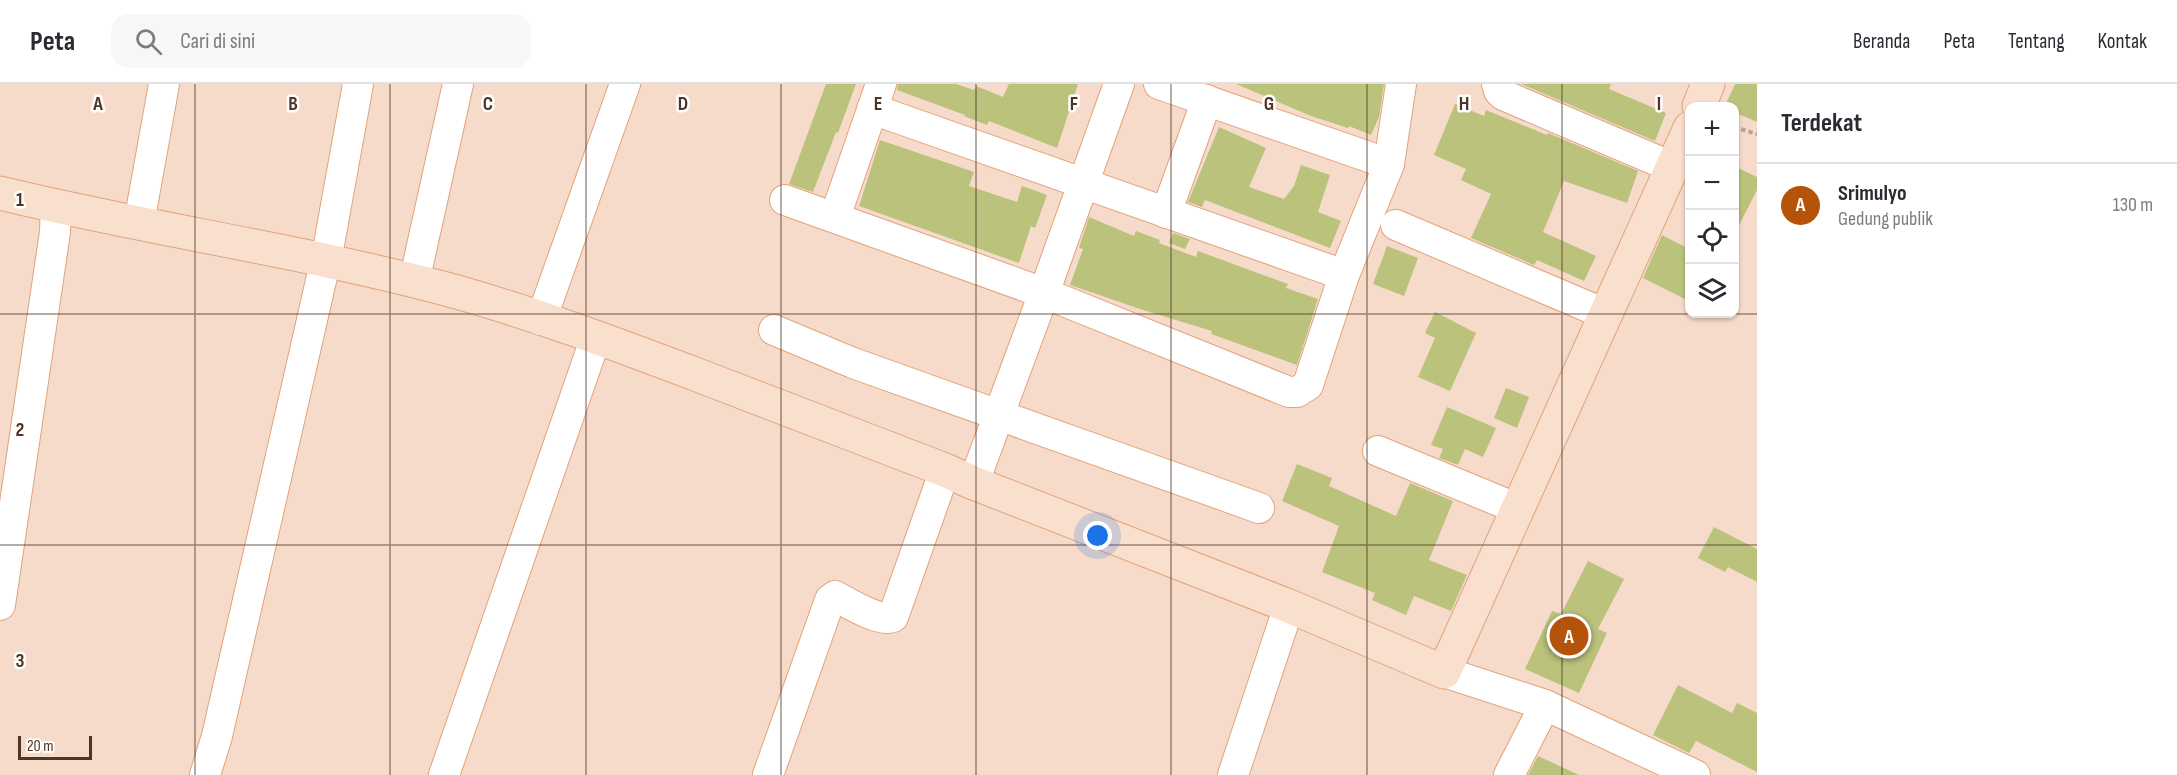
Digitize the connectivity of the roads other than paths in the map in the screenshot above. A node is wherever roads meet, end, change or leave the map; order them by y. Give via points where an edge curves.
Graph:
1 (164, 84) edge
2 (358, 84) edge
3 (458, 84) edge
4 (625, 84) edge
5 (1119, 84) edge
6 (1159, 84) edge
7 (1401, 84) edge
8 (1497, 84) edge
9 (1708, 84) edge
10 (876, 97) edge
11 (1207, 100) junction
12 (1701, 102) edge
13 (1685, 137) edge
14 (1389, 164) junction
15 (1672, 166) junction
16 (1084, 184) junction
17 (0, 193) edge
18 (785, 200) dead end
19 (1166, 213) junction
20 (835, 217) junction
21 (56, 219) junction
22 (139, 223) junction
23 (1396, 225) dead end
24 (326, 259) junction
25 (418, 264) junction
26 (1344, 275) junction
27 (1044, 293) junction
28 (547, 302) junction
29 (1605, 314) junction
30 (774, 330) dead end
31 (591, 351) junction
32 (994, 428) junction
33 (1378, 451) dead end
34 (965, 474) junction
35 (1258, 508) dead end
36 (1516, 508) junction
37 (0, 605) edge
38 (1288, 606) junction
39 (1449, 659) junction
40 (1545, 705) junction
41 (205, 775) edge
42 (444, 775) edge
43 (768, 775) edge
44 (1233, 775) edge
45 (1509, 775) edge
46 (1695, 775) edge

1 - 22 street
2 - 24 street
3 - 25 street
4 - 28 street
5 - 16 street
6 - 11 street
7 - 14 street
8 - 15 street via 1503,95
9 - 12 street
10 - 16 street
10 - 20 street
11 - 14 street
11 - 19 street
13 - 15 street
14 - 26 street
15 - 29 street
16 - 19 street
16 - 27 street
17 - 21 street
18 - 20 street
19 - 26 street
20 - 27 street
21 - 22 street
21 - 37 street
22 - 24 street
23 - 29 street
24 - 25 street
24 - 41 street
25 - 28 street via 448,290
26 - 27 street via 1308,385 1297,392
27 - 32 street
28 - 31 street
29 - 36 street
30 - 32 street
31 - 34 street
31 - 42 street
32 - 34 street
32 - 35 street
33 - 36 street
34 - 38 street
34 - 43 street via 893,617 875,616 835,596 830,600
36 - 39 street
38 - 39 street
38 - 44 street
39 - 40 street
40 - 45 street
40 - 46 street

